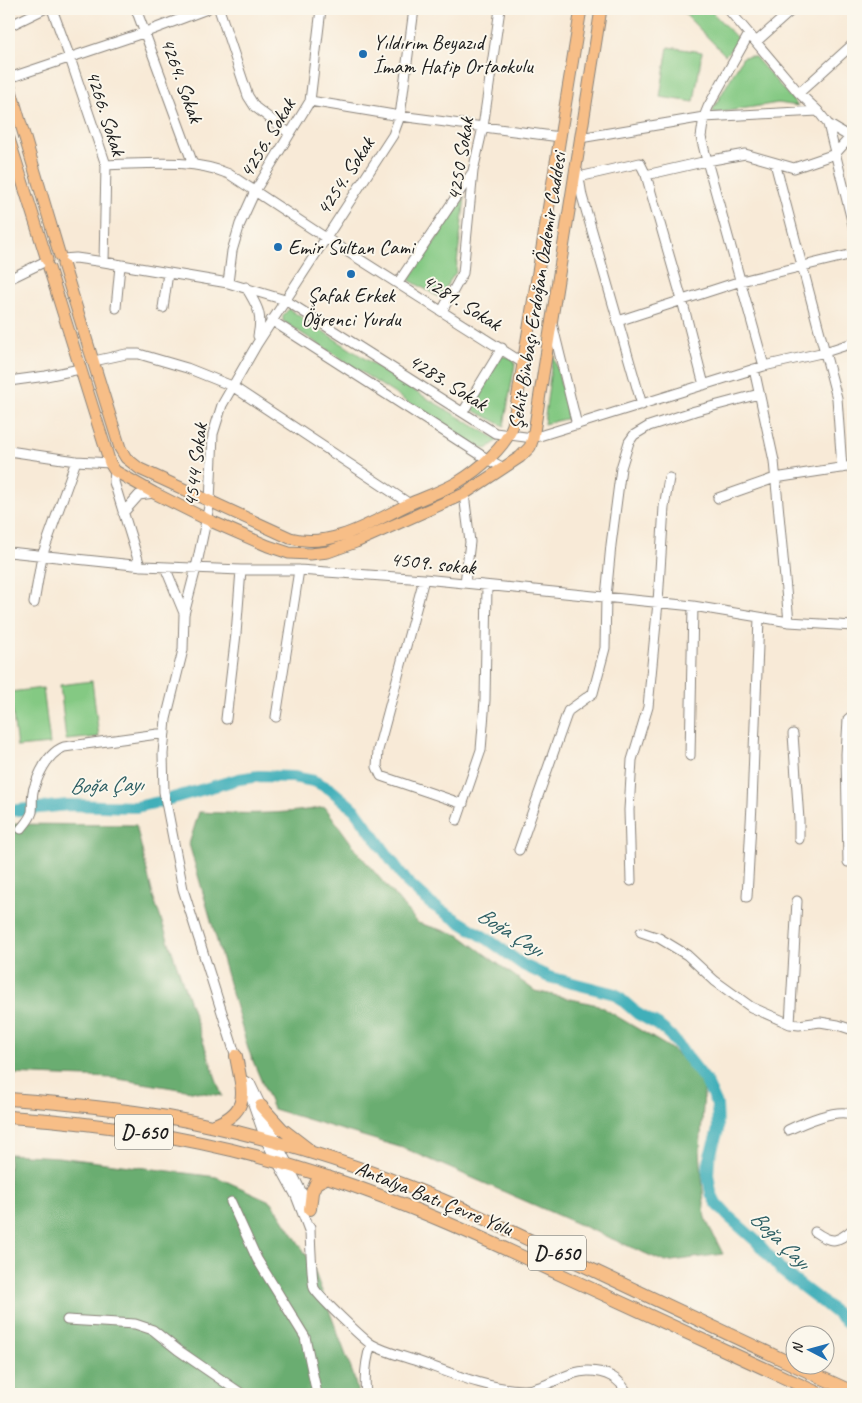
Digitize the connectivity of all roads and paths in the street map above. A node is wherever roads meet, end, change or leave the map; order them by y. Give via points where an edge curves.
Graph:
1 (44, 9) edge
2 (52, 9) edge
3 (136, 9) edge
4 (207, 9) edge
5 (219, 9) edge
6 (321, 9) edge
7 (414, 9) edge
8 (500, 9) edge
9 (581, 9) edge
10 (600, 9) edge
11 (728, 9) edge
12 (793, 9) edge
13 (9, 26) edge
14 (146, 32) junction
15 (749, 34) junction
16 (756, 42) junction
17 (853, 44) edge
18 (70, 58) junction
19 (9, 78) edge
20 (9, 84) edge
21 (799, 93) junction
22 (310, 101) junction
23 (818, 111) junction
24 (400, 116) junction
25 (704, 117) junction
26 (828, 124) junction
27 (483, 128) junction
28 (289, 133) junction
29 (560, 137) junction
30 (852, 137) edge
31 (580, 138) junction
32 (9, 139) edge
33 (11, 151) edge
34 (835, 154) junction
35 (577, 160) junction
36 (707, 161) junction
37 (775, 163) junction
38 (193, 164) junction
39 (106, 165) junction
40 (473, 171) junction
41 (646, 175) junction
42 (579, 177) junction
43 (255, 191) junction
44 (853, 225) edge
45 (326, 238) junction
46 (853, 254) edge
47 (62, 260) junction
48 (104, 262) junction
49 (48, 264) junction
50 (120, 266) junction
51 (802, 266) junction
52 (168, 273) junction
53 (9, 279) edge
54 (741, 281) junction
55 (228, 282) junction
56 (398, 283) junction
57 (246, 287) junction
58 (284, 300) junction
59 (682, 300) junction
60 (116, 308) dead end
61 (163, 308) dead end
62 (442, 311) junction
63 (271, 320) junction
64 (551, 320) junction
65 (618, 321) junction
66 (853, 343) edge
67 (256, 344) junction
68 (502, 348) junction
69 (825, 352) junction
70 (94, 362) junction
71 (523, 362) junction
72 (764, 366) junction
73 (80, 369) junction
74 (754, 369) junction
75 (9, 381) edge
76 (704, 385) junction
77 (232, 386) junction
78 (760, 394) junction
79 (642, 405) junction
80 (463, 412) junction
81 (577, 425) junction
82 (510, 436) junction
83 (533, 438) junction
84 (9, 451) edge
85 (487, 459) junction
86 (76, 461) junction
87 (853, 466) edge
88 (112, 467) junction
89 (504, 468) junction
90 (842, 468) junction
91 (668, 478) dead end
92 (775, 478) junction
93 (154, 493) junction
94 (464, 494) junction
95 (718, 498) dead end
96 (210, 502) junction
97 (410, 504) junction
98 (123, 513) junction
99 (206, 518) junction
100 (9, 552) edge
101 (42, 556) junction
102 (140, 566) junction
103 (165, 567) junction
104 (196, 568) junction
105 (241, 570) junction
106 (299, 570) junction
107 (424, 579) junction
108 (464, 583) junction
109 (487, 586) junction
110 (606, 597) junction
111 (658, 602) junction
112 (34, 603) dead end
113 (693, 606) junction
114 (184, 614) junction
115 (759, 618) junction
116 (789, 622) junction
117 (853, 626) edge
118 (853, 715) edge
119 (276, 717) dead end
120 (226, 719) dead end
121 (165, 733) junction
122 (793, 734) dead end
123 (690, 756) dead end
124 (463, 804) junction
125 (458, 820) dead end
126 (21, 829) dead end
127 (799, 839) dead end
128 (519, 850) dead end
129 (848, 862) dead end
130 (631, 881) dead end
131 (747, 897) dead end
132 (797, 901) dead end
133 (641, 932) dead end
134 (790, 1024) junction
135 (853, 1030) edge
136 (236, 1056) junction
137 (9, 1099) edge
138 (261, 1106) junction
139 (853, 1115) edge
140 (9, 1116) edge
141 (212, 1126) junction
142 (788, 1130) dead end
143 (271, 1142) junction
144 (314, 1154) junction
145 (283, 1164) junction
146 (328, 1178) junction
147 (231, 1202) dead end
148 (310, 1209) junction
149 (853, 1229) edge
150 (310, 1232) junction
151 (815, 1232) dead end
152 (67, 1320) dead end
153 (371, 1344) junction
154 (784, 1360) edge
155 (819, 1376) edge
156 (853, 1392) edge
157 (242, 1394) edge
158 (317, 1394) edge
159 (366, 1394) edge
160 (627, 1394) edge
161 (820, 1394) edge

1 - 13 street
2 - 18 street, 4266. Sokak
3 - 14 street, 4264. Sokak
4 - 14 street
5 - 28 street via 248,96 255,107
6 - 22 street, 4256. Sokak
7 - 24 street, 4254. Sokak
8 - 27 street, 4250 Sokak
9 - 29 main road, Şehit Binbaşı Erdoğan Özdemir Caddesi
10 - 31 main road, Şehit Binbaşı Erdoğan Özdemir Caddesi
11 - 15 street
12 - 16 street
14 - 18 street
14 - 38 street, 4264. Sokak
15 - 16 street
15 - 25 street
16 - 21 street
17 - 21 street
18 - 19 street
18 - 39 street, 4266. Sokak
20 - 47 main road, Şehit Binbaşı Erdoğan Özdemir Caddesi
21 - 23 street
22 - 24 street
22 - 28 street, 4256. Sokak
23 - 25 street
23 - 26 street
24 - 27 street
24 - 45 street, 4254. Sokak via 393,135
25 - 31 street
25 - 36 street via 701,137
26 - 30 street
26 - 34 street
27 - 29 street
27 - 40 street, 4250 Sokak
28 - 43 street, 4256. Sokak
29 - 71 main road, Şehit Binbaşı Erdoğan Özdemir Caddesi
30 - 34 street
31 - 35 main road, Şehit Binbaşı Erdoğan Özdemir Caddesi
32 - 33 main road
33 - 49 main road
34 - 37 street via 794,168
34 - 44 street
35 - 42 street
35 - 64 main road, Şehit Binbaşı Erdoğan Özdemir Caddesi
36 - 37 street via 745,154
36 - 41 street
36 - 54 street
37 - 51 street
38 - 39 street, 4281. Sokak
38 - 43 street, 4281. Sokak via 230,174
39 - 48 street, 4266. Sokak
40 - 56 street
40 - 62 street, 4250 Sokak via 463,273
41 - 42 street via 640,163
41 - 59 street
42 - 65 street
43 - 45 street, 4281. Sokak
43 - 55 street, 4256. Sokak via 240,224
45 - 56 street, 4281. Sokak
45 - 58 street, 4254. Sokak
46 - 51 street
47 - 48 street, 4283. Sokak via 76,258
47 - 49 main road via 57,270
47 - 70 main road, Şehit Binbaşı Erdoğan Özdemir Caddesi
48 - 50 street, 4283. Sokak
49 - 53 street
49 - 73 main road
50 - 52 street, 4283. Sokak
50 - 60 street
51 - 54 street
51 - 69 street
52 - 55 street, 4283. Sokak
52 - 61 street
54 - 59 street
54 - 72 street
55 - 57 street, 4283. Sokak
56 - 62 street, 4281. Sokak
57 - 58 street, 4283. Sokak
57 - 67 street via 260,312
58 - 63 street, 4254. Sokak
58 - 80 street, 4283. Sokak
59 - 65 street
59 - 76 street
62 - 68 street, 4281. Sokak
63 - 67 street, 4254. Sokak
63 - 85 street
64 - 81 street
64 - 83 main road, Şehit Binbaşı Erdoğan Özdemir Caddesi
65 - 79 street
66 - 69 street, 4283. Sokak
67 - 77 street, 4544 Sokak
68 - 71 street, 4281. Sokak
68 - 80 street
69 - 72 street, 4283. Sokak
69 - 90 street via 837,398
70 - 77 street via 139,354
70 - 96 main road, Şehit Binbaşı Erdoğan Özdemir Caddesi via 120,448 126,458 140,469
71 - 82 main road, Şehit Binbaşı Erdoğan Özdemir Caddesi
72 - 74 street, 4283. Sokak
73 - 75 street
73 - 88 main road
74 - 76 street, 4283. Sokak
74 - 78 street
76 - 79 street, 4283. Sokak
77 - 96 street, 4544 Sokak via 213,434
77 - 97 street
78 - 92 street
78 - 110 street via 695,411 649,426 634,435 623,457
79 - 81 street, 4283. Sokak
80 - 82 street, 4283. Sokak via 495,433
81 - 83 street, 4283. Sokak
82 - 83 street, 4283. Sokak
82 - 85 main road, Şehit Binbaşı Erdoğan Özdemir Caddesi
83 - 89 main road, Şehit Binbaşı Erdoğan Özdemir Caddesi via 530,447
84 - 86 street
85 - 89 street
85 - 97 main road, Şehit Binbaşı Erdoğan Özdemir Caddesi via 458,482
86 - 88 street
86 - 101 street
87 - 90 street
88 - 93 main road, Şehit Binbaşı Erdoğan Özdemir Caddesi
88 - 98 street
89 - 94 main road, Şehit Binbaşı Erdoğan Özdemir Caddesi
90 - 92 street
91 - 111 street
92 - 95 street
92 - 116 street
93 - 98 street via 139,495
93 - 99 main road, Şehit Binbaşı Erdoğan Özdemir Caddesi
94 - 99 main road, Şehit Binbaşı Erdoğan Özdemir Caddesi via 356,542 328,552 310,554 290,553 268,546
94 - 108 street via 470,542
96 - 97 main road, Şehit Binbaşı Erdoğan Özdemir Caddesi via 303,541 322,540 357,530
96 - 99 street, 4544 Sokak
98 - 102 street
99 - 104 street, 4544 Sokak
100 - 101 street, 4509. sokak
101 - 102 street, 4509. sokak
101 - 112 street
102 - 103 street, 4509. sokak
103 - 104 street, 4509. sokak
103 - 114 street
104 - 105 street, 4509. sokak
104 - 114 street, 4544 Sokak
105 - 106 street, 4509. sokak
105 - 120 street
106 - 107 street, 4509. sokak
106 - 119 street
107 - 108 street, 4509. sokak
107 - 124 street via 377,767 381,776
108 - 109 street, 4509. sokak
109 - 110 street, 4509. sokak
109 - 124 street via 481,750
110 - 111 street, 4509. sokak
110 - 128 street via 605,648 593,693 568,711
111 - 113 street, 4509. sokak
111 - 130 street via 648,707 632,760 629,810
113 - 115 street, 4509. sokak
113 - 123 street
114 - 121 street via 182,650
115 - 116 street, 4509. sokak
115 - 131 street
116 - 117 street, 4509. sokak
118 - 129 street via 848,718 846,754
121 - 126 street via 60,749 47,761 34,789 32,812
121 - 136 street via 164,792 183,889
122 - 127 street
124 - 125 street
132 - 134 street
133 - 134 street via 688,954 715,981 751,1007
134 - 135 street via 820,1022
136 - 138 street
136 - 141 highway via 243,1096 241,1106 225,1122
136 - 143 street
137 - 141 highway, Antalya Batı Çevre Yolu / D-650 via 86,1106
138 - 143 street
138 - 144 highway via 282,1129
139 - 142 street via 846,1112 833,1114
140 - 145 highway, Antalya Batı Çevre Yolu / D-650 via 166,1135
141 - 143 highway, Antalya Batı Çevre Yolu / D-650
143 - 144 highway, Antalya Batı Çevre Yolu
143 - 145 street
144 - 154 highway, Antalya Batı Çevre Yolu / D-650 via 416,1188
145 - 146 highway, Antalya Batı Çevre Yolu / D-650
145 - 148 street
145 - 150 street
146 - 148 highway via 316,1183
146 - 161 highway, Antalya Batı Çevre Yolu via 461,1228
147 - 158 street via 257,1259 304,1337
148 - 150 street
149 - 151 street via 840,1240 824,1238
150 - 153 street via 314,1288
152 - 157 street via 135,1324 153,1330
153 - 159 street
153 - 160 street via 503,1388 525,1390 587,1371 608,1374 622,1383
155 - 156 highway, Antalya Batı Çevre Yolu / D-650

